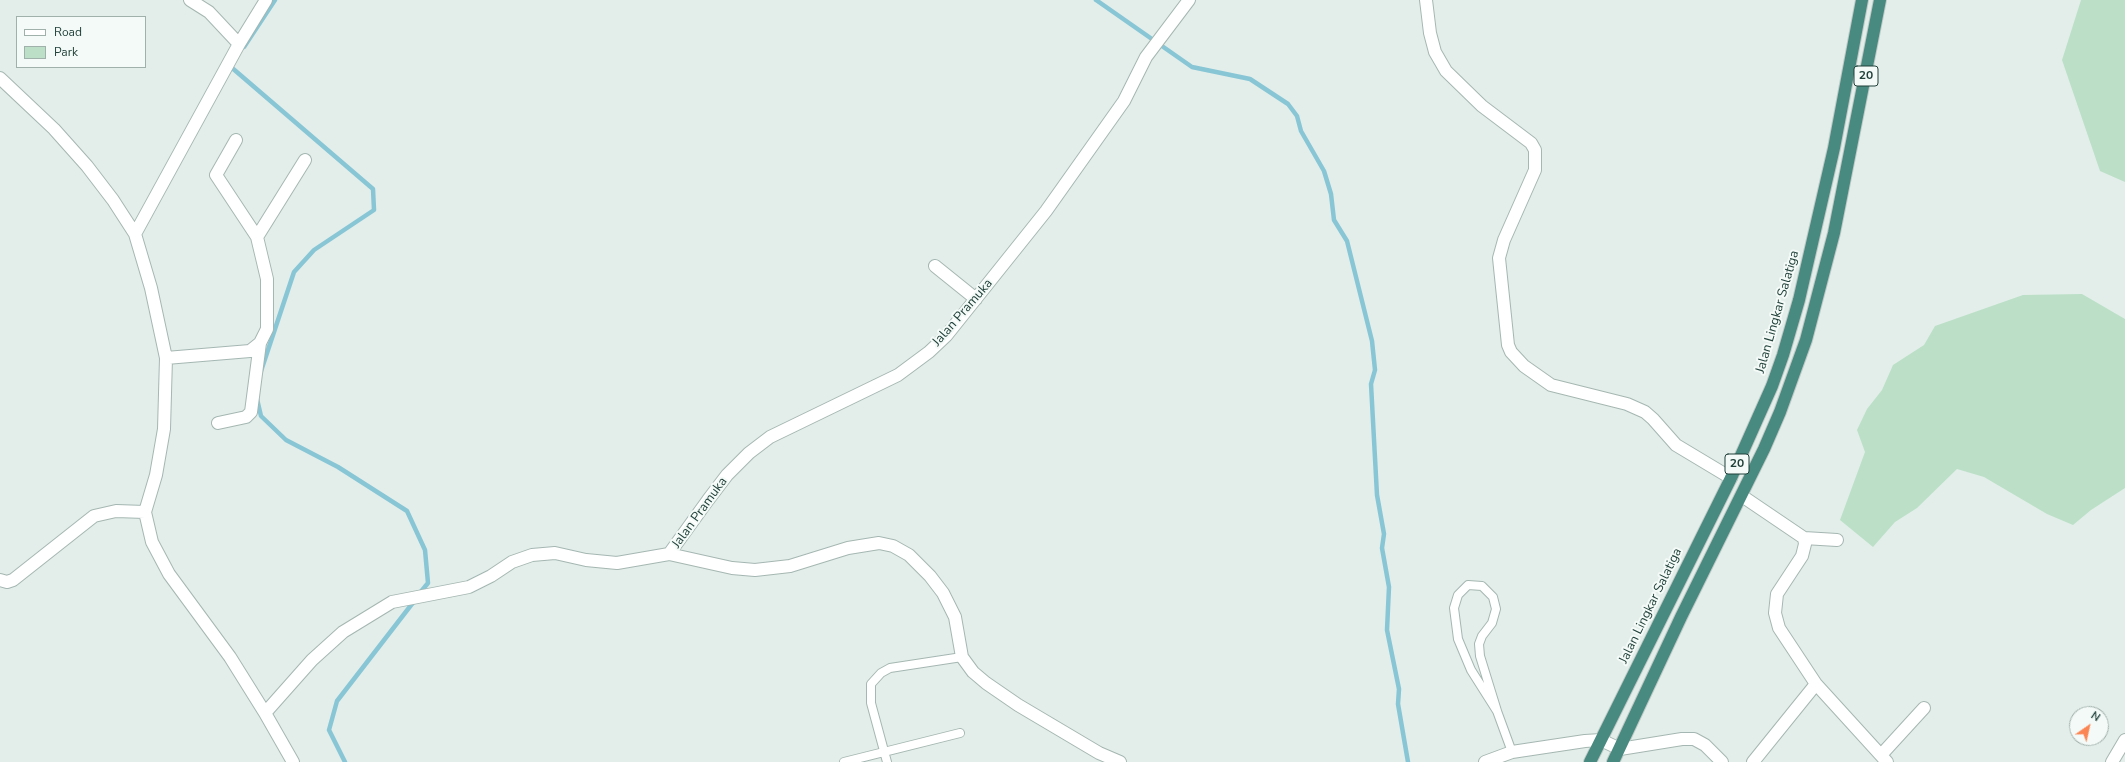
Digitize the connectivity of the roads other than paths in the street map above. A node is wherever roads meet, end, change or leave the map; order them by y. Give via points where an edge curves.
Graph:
1 (190, 0) edge
2 (266, 0) edge
3 (1189, 0) edge
4 (1426, 0) edge
5 (1862, 0) edge
6 (1880, 0) edge
7 (239, 44) junction
8 (0, 78) edge
9 (236, 140) dead end
10 (305, 160) dead end
11 (135, 234) junction
12 (257, 237) junction
13 (935, 266) dead end
14 (976, 299) junction
15 (260, 343) junction
16 (166, 358) junction
17 (218, 422) dead end
18 (1731, 478) junction
19 (1742, 496) junction
20 (145, 512) junction
21 (1804, 538) junction
22 (1837, 540) dead end
23 (669, 554) junction
24 (0, 580) edge
25 (962, 657) junction
26 (1816, 684) junction
27 (1924, 708) dead end
28 (1497, 712) junction
29 (265, 713) junction
30 (960, 733) dead end
31 (1601, 740) junction
32 (2125, 740) edge
33 (1620, 749) junction
34 (885, 751) junction
35 (1512, 752) junction
36 (1884, 758) edge
37 (293, 762) edge
38 (844, 762) edge
39 (887, 762) edge
40 (1120, 762) edge
41 (1485, 762) edge
42 (1590, 762) edge
43 (1613, 762) edge
44 (1722, 762) edge
45 (1753, 762) edge
46 (2112, 762) edge

1 - 7 street via 208,12
2 - 7 street
3 - 14 street, Jalan Pramuka via 1146,56 1124,101 1046,211
4 - 18 street via 1435,52 1446,71 1482,106 1531,143 1535,150 1535,170 1504,240 1500,258 1505,323 1511,352 1524,366 1552,385 1627,404 1645,412 1676,445
5 - 18 highway, Jalan Lingkar Salatiga / 20 via 1834,148 1799,300 1772,386
6 - 19 highway, 20 via 1850,160 1806,340 1780,412
7 - 11 street
8 - 11 street via 54,129 87,166
9 - 12 street via 216,175
10 - 12 street
11 - 16 street via 152,288
12 - 15 street via 267,279 266,329
13 - 14 street
14 - 23 street, Jalan Pramuka via 946,336 898,374 770,437 749,453 722,481
15 - 16 street via 250,351
15 - 17 street via 252,412 246,417
16 - 20 street via 164,429 156,475
18 - 31 highway, Jalan Lingkar Salatiga / 20
19 - 21 street
19 - 33 highway, 20 via 1681,617
20 - 24 street via 116,511 94,516 19,576 7,582
20 - 29 street via 152,542 169,574 230,657
21 - 22 street
21 - 26 street via 1802,556 1777,594 1774,612 1778,628
23 - 25 street via 732,568 755,570 790,566 848,548 879,543 893,546 909,555 943,593 955,617
23 - 29 street via 617,563 555,553 532,555 512,562 469,587 392,602 343,632 312,660
25 - 34 lane via 890,668 871,684 870,693
25 - 40 street via 973,672 1018,705
26 - 36 street
26 - 45 street
27 - 36 street
28 - 28 lane via 1471,670 1458,639 1454,608 1458,595 1468,585 1482,586 1493,597 1496,609 1492,623 1479,644 1480,656
28 - 35 lane
29 - 37 street
30 - 34 lane
31 - 33 street
31 - 35 street
31 - 42 highway, Jalan Lingkar Salatiga / 20
32 - 46 street
33 - 43 highway, 20
33 - 44 street via 1690,739 1705,745
34 - 38 lane
34 - 39 lane
35 - 41 street

